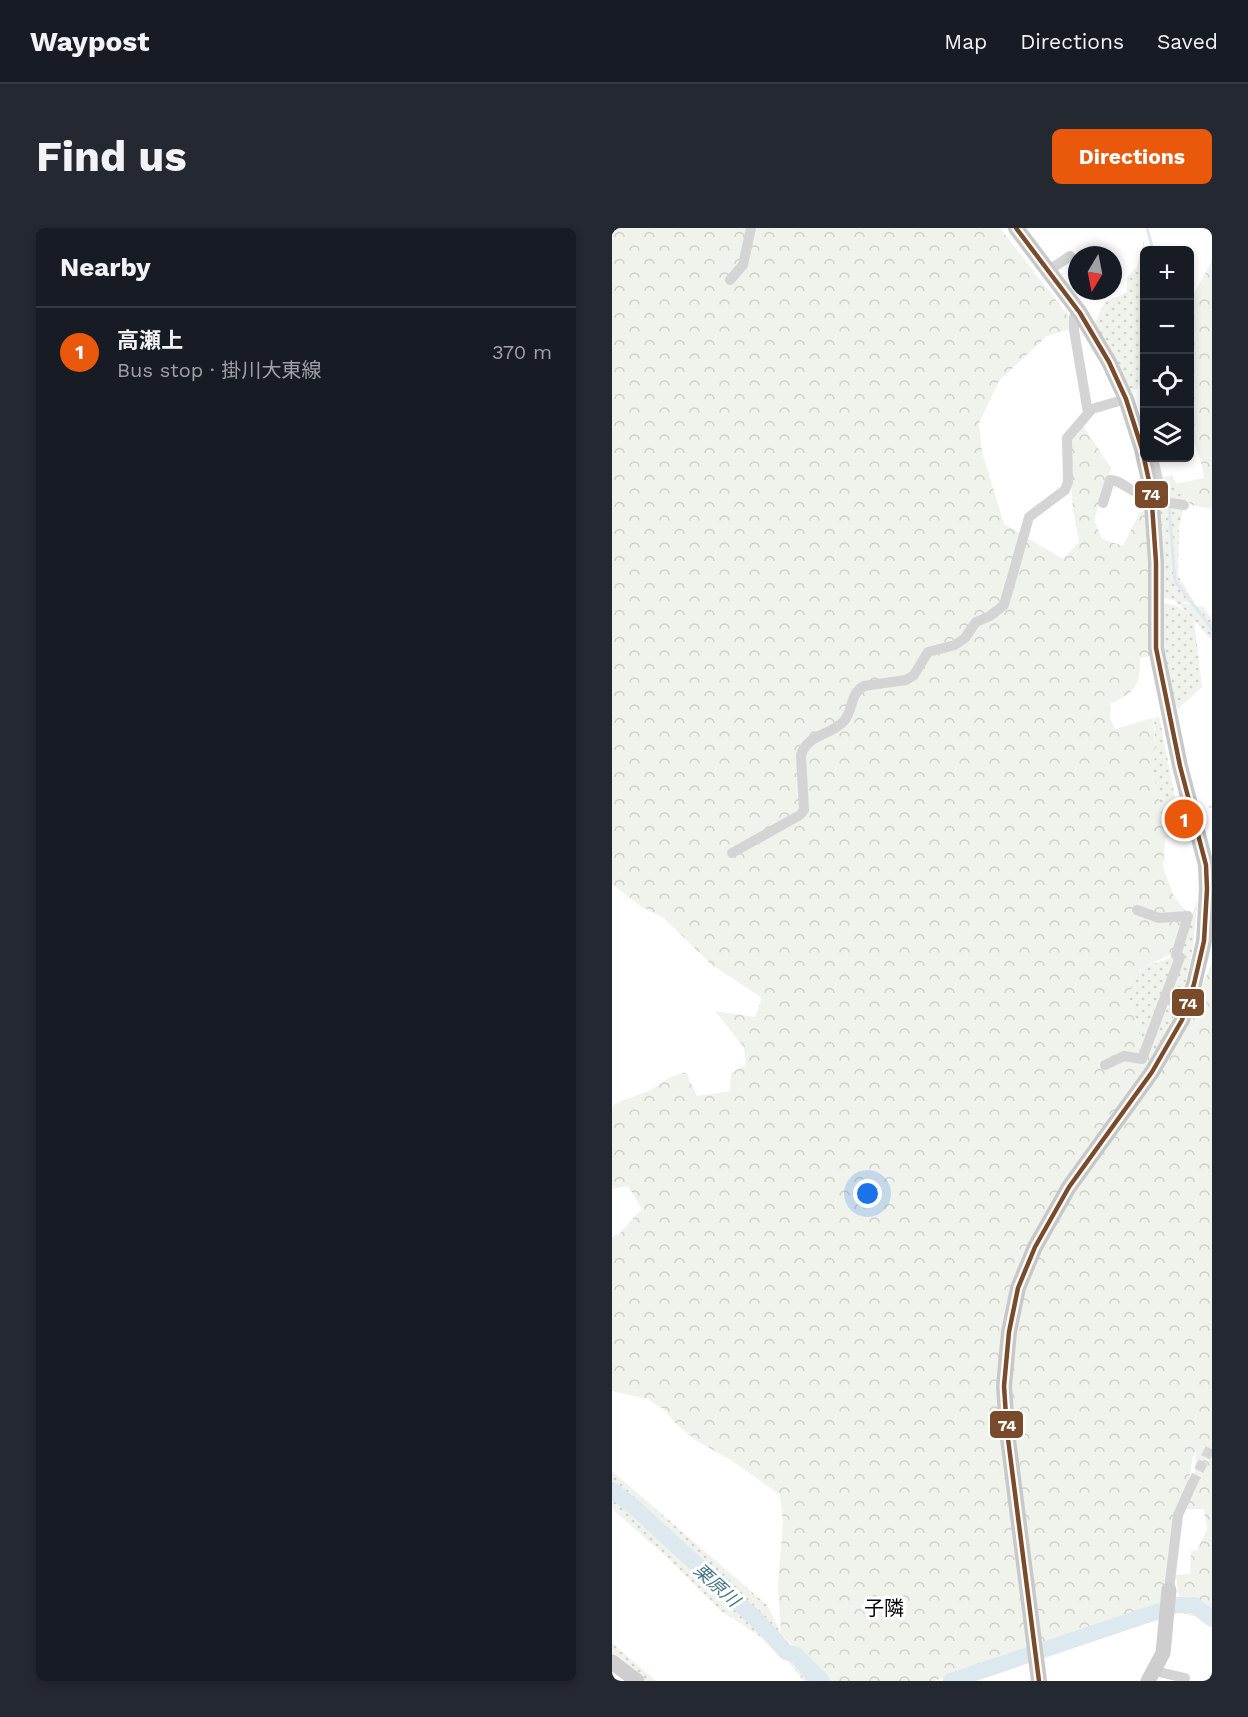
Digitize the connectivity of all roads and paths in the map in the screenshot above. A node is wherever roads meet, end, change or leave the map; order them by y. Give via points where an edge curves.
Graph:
1 (751, 228) edge
2 (1016, 228) edge
3 (1068, 257) edge
4 (1048, 271) junction
5 (730, 280) dead end
6 (1079, 311) junction
7 (1126, 399) junction
8 (1088, 413) junction
9 (1140, 434) edge
10 (1150, 462) edge
11 (1154, 462) edge
12 (1162, 500) junction
13 (1103, 503) dead end
14 (1184, 505) dead end
15 (732, 853) dead end
16 (1209, 865) edge
17 (1137, 910) dead end
18 (1209, 912) edge
19 (1208, 944) edge
20 (1165, 998) junction
21 (1186, 1007) junction
22 (1105, 1065) dead end
23 (1192, 1484) tunnel mouth
24 (1169, 1592) joint
25 (612, 1662) edge
26 (1151, 1676) edge
27 (1185, 1678) dead end
28 (635, 1680) edge
29 (1039, 1681) edge

1 - 5 street via 743,265
2 - 4 main road
3 - 4 street
4 - 6 main road
6 - 7 main road
6 - 8 street via 1074,317 1074,330
7 - 8 street
7 - 9 main road
8 - 15 street via 1067,438 1065,490 1029,517 1004,605 976,622 955,645 928,652 914,675 906,680 858,689 843,723 804,747 804,810
10 - 12 main road
11 - 12 street
12 - 13 street via 1134,494 1114,479 1110,480
12 - 14 street
12 - 16 main road via 1156,562 1156,648 1180,766
16 - 18 main road
17 - 20 street via 1160,918 1188,916 1176,955 1180,957
18 - 19 main road
19 - 21 main road
20 - 21 street
20 - 22 street via 1142,1059 1124,1056
21 - 29 main road via 1152,1072 1069,1187 1018,1288 1004,1386
23 - 24 street via 1178,1515
24 - 26 street via 1163,1653
25 - 28 street
26 - 27 street

